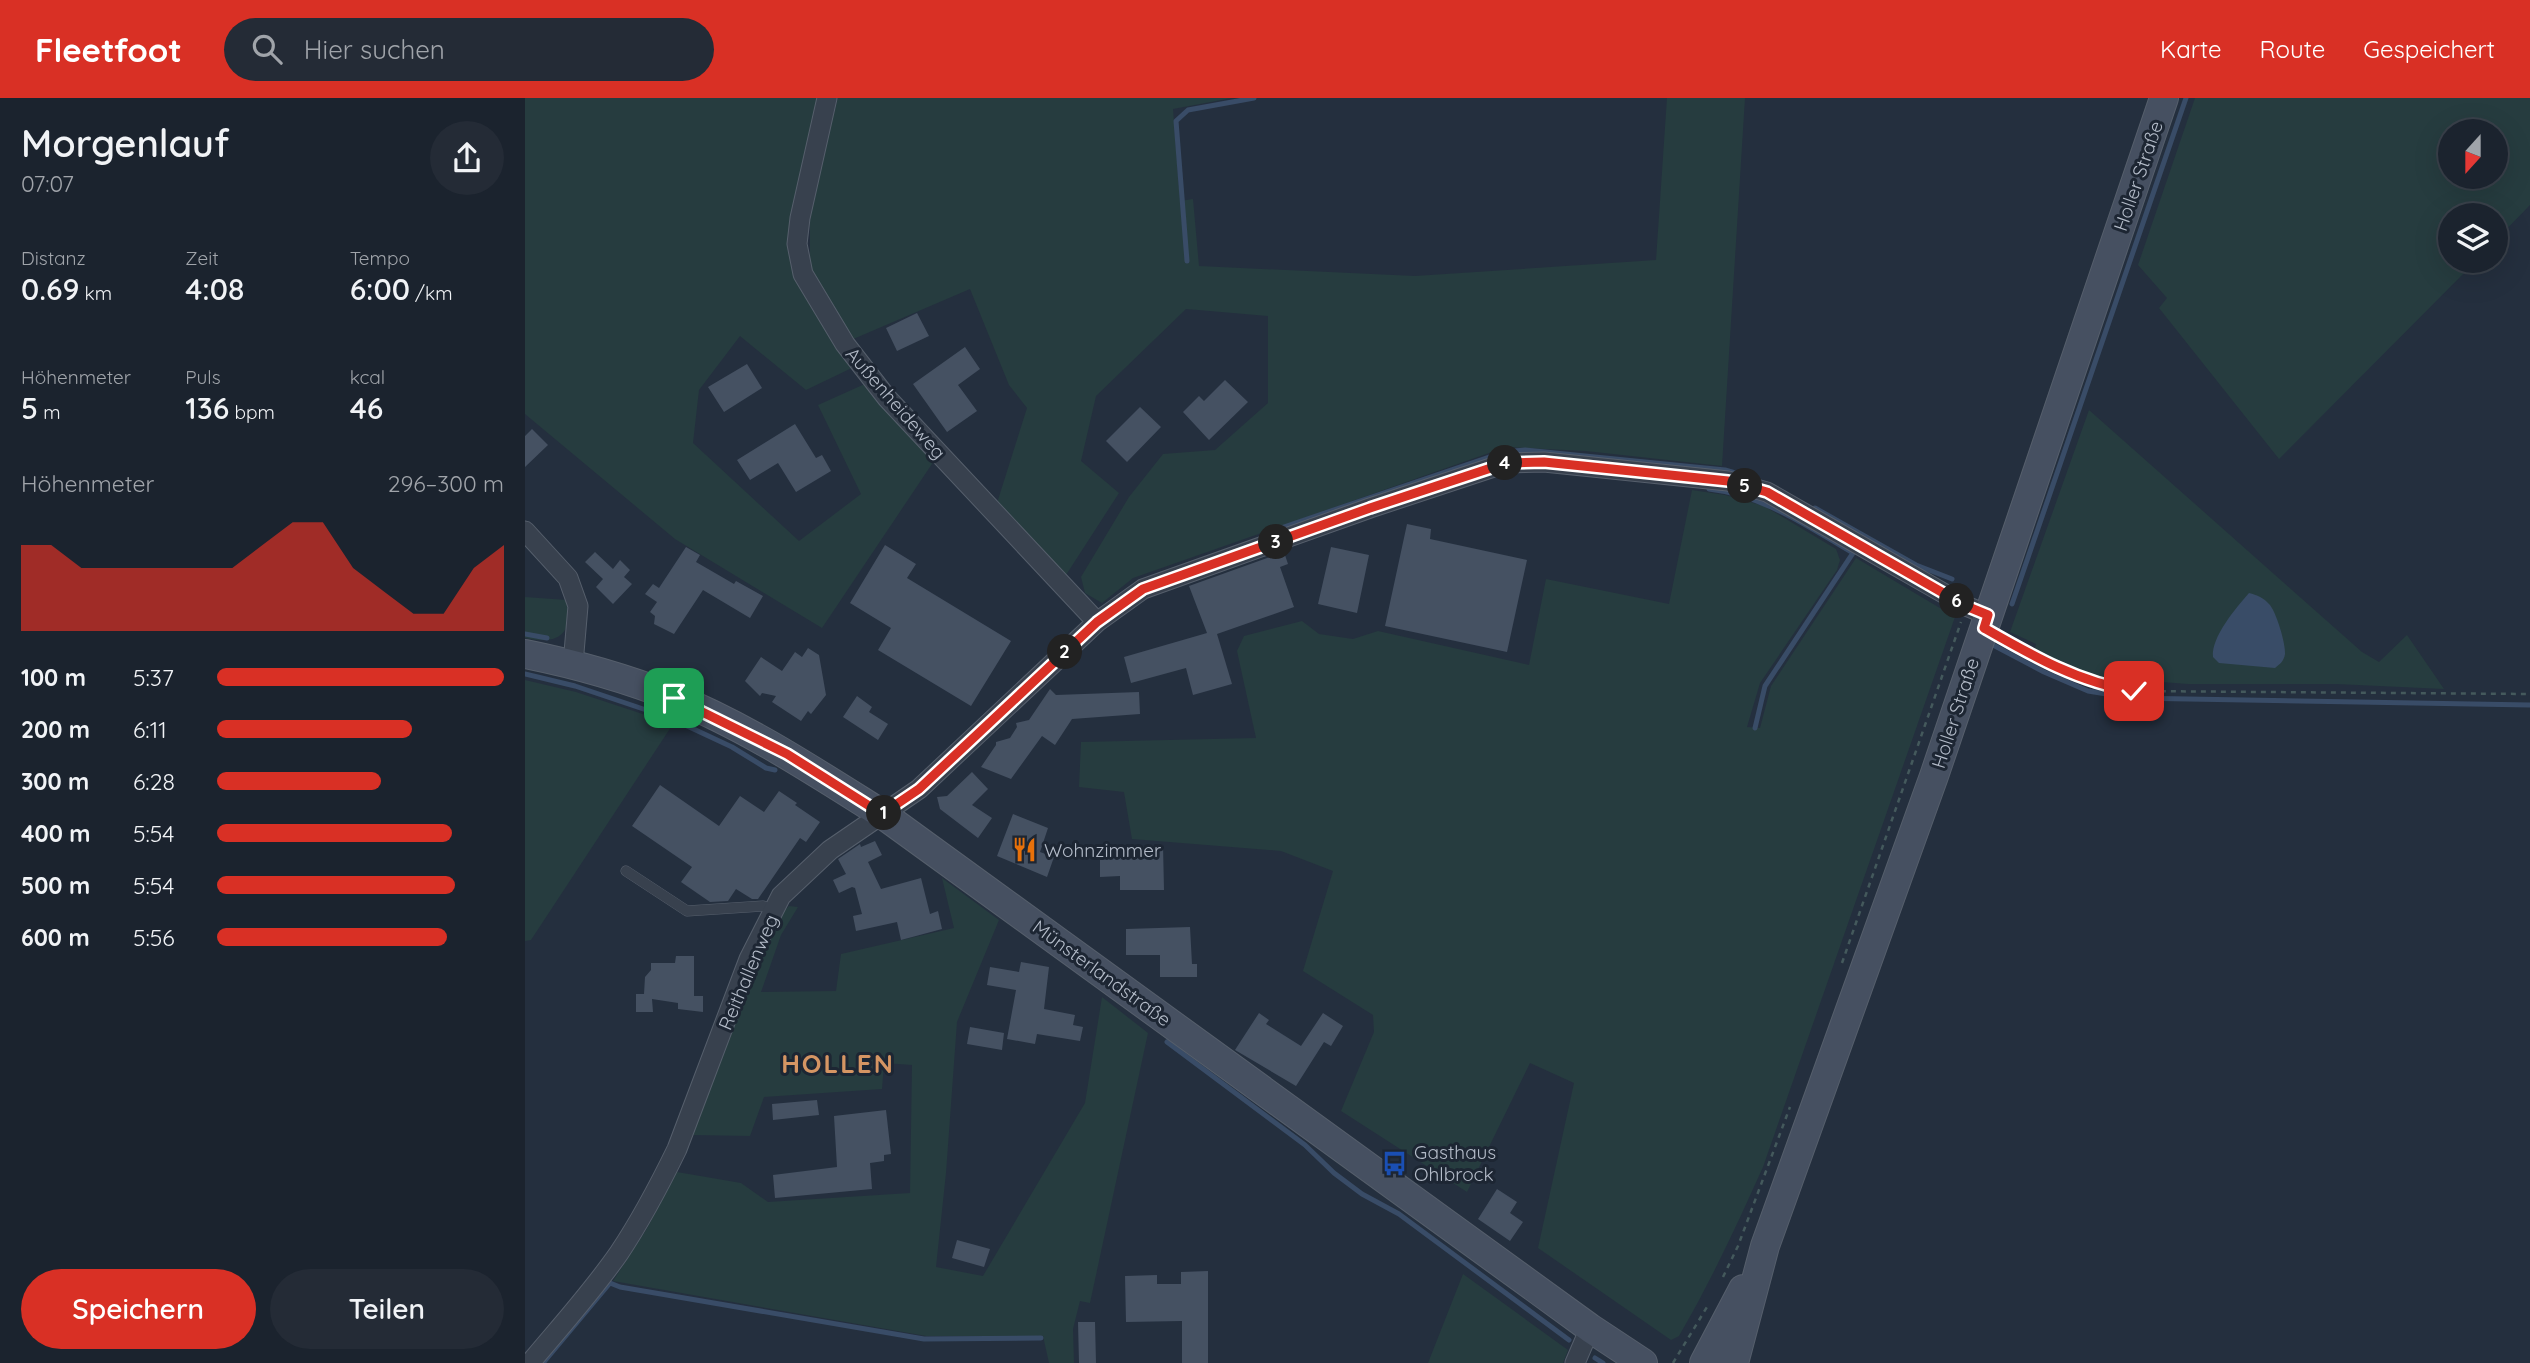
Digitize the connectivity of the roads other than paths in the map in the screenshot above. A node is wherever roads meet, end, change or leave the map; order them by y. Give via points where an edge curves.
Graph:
1 (827, 98) edge
2 (2164, 98) edge
3 (525, 531) edge
4 (1979, 616) junction
5 (1097, 622) junction
6 (525, 654) edge
7 (573, 664) junction
8 (882, 814) junction
9 (627, 871) dead end
10 (774, 909) junction
11 (1765, 1246) junction
12 (1590, 1328) junction
13 (530, 1363) edge
14 (1575, 1363) edge
15 (1643, 1363) edge
16 (1704, 1363) edge
17 (1734, 1363) edge

1 - 5 street, Außenheideweg via 800,218 797,244 803,274 845,344 887,398
2 - 4 street, Holler Straße
3 - 7 street via 568,578 578,606
4 - 5 street, Reithallenweg via 1767,492 1728,481 1544,462 1506,463 1155,584
4 - 11 street, Holler Straße via 1934,776
5 - 8 street, Reithallenweg via 919,789
6 - 7 street, Münsterlandstraße
7 - 8 street, Münsterlandstraße via 674,698 733,726
8 - 10 street, Reithallenweg via 829,850 781,896
8 - 12 street, Münsterlandstraße
9 - 10 lane via 687,911
10 - 13 street, Reithallenweg via 749,958 677,1149 637,1226
11 - 16 street, Holler Straße
11 - 17 street, Holler Straße
12 - 14 street
12 - 15 street, Münsterlandstraße

